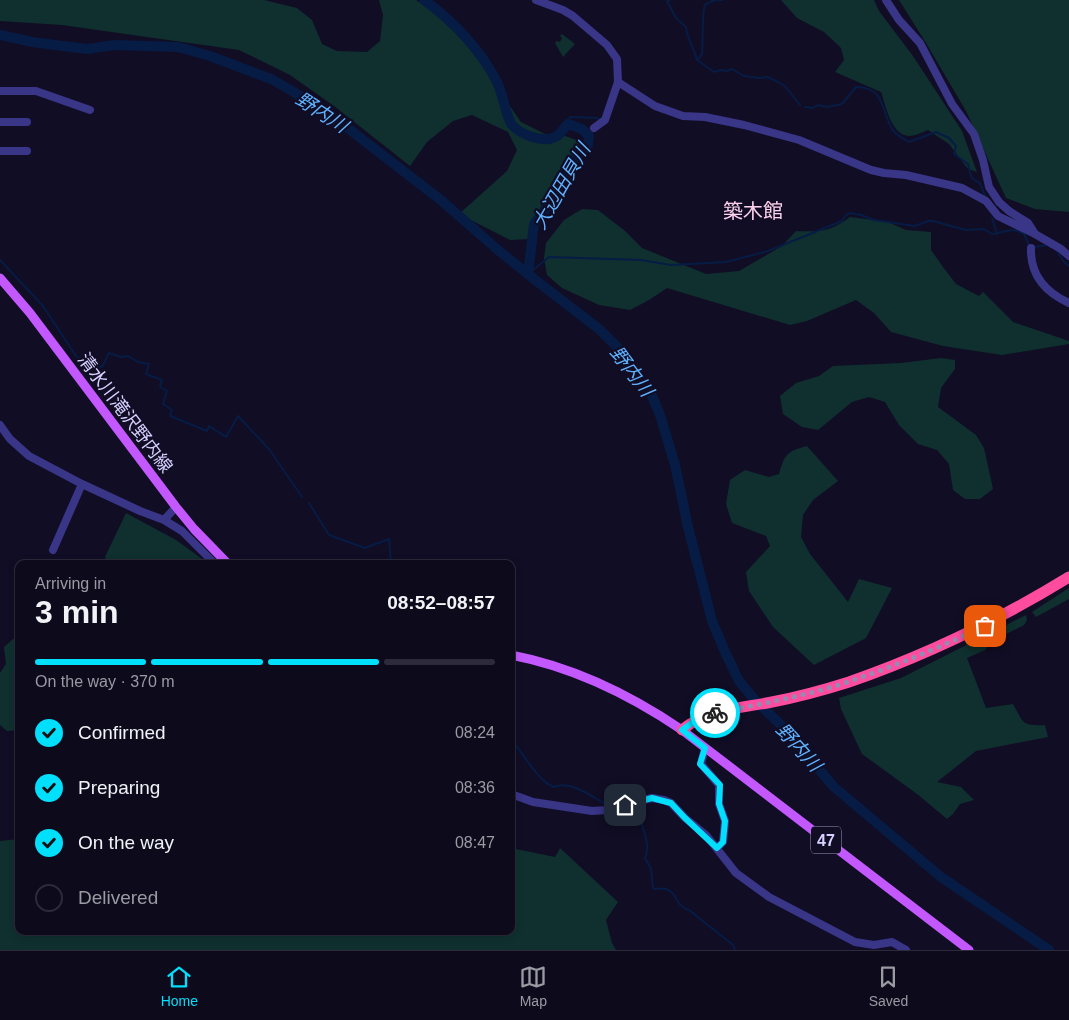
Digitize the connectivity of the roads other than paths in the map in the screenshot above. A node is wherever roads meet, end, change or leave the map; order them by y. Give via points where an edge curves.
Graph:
1 (536, 0) edge
2 (886, 0) edge
3 (618, 82) junction
4 (0, 91) edge
5 (90, 110) dead end
6 (0, 122) edge
7 (26, 122) dead end
8 (594, 128) dead end
9 (0, 151) edge
10 (27, 151) dead end
11 (1035, 234) junction
12 (1031, 248) dead end
13 (1069, 256) edge
14 (0, 278) edge
15 (1069, 303) edge
16 (0, 425) edge
17 (82, 484) junction
18 (176, 507) junction
19 (164, 520) junction
20 (53, 550) dead end
21 (211, 560) edge
22 (224, 560) edge
23 (1069, 577) edge
24 (515, 656) edge
25 (682, 730) junction
26 (705, 748) junction
27 (515, 795) edge
28 (717, 848) junction
29 (906, 950) edge
30 (969, 950) edge

1 - 3 street via 573,16 607,45 617,59
2 - 11 street via 920,43 952,104 974,134 989,186 999,202 1028,223
3 - 8 street via 604,120
3 - 11 street via 655,106 682,116 706,116 744,125 799,140 871,170 962,188 986,201 998,216
4 - 5 street via 36,91
6 - 7 street
9 - 10 street
11 - 13 street
12 - 15 street via 1031,262 1036,275
14 - 18 main road, 清水川滝沢野内線
16 - 17 street via 29,456
17 - 19 street
17 - 20 street
18 - 19 street
18 - 22 main road, 清水川滝沢野内線
19 - 21 street via 182,531
23 - 25 highway via 938,648 826,689 699,718
24 - 25 main road via 587,676 655,711
25 - 26 main road, 47
26 - 28 street via 700,764 720,785 719,804 725,821 723,842
26 - 30 main road, 47
27 - 28 street via 533,802 592,811 652,798 664,800
28 - 29 street via 736,873 769,897 855,942 874,945 892,942

